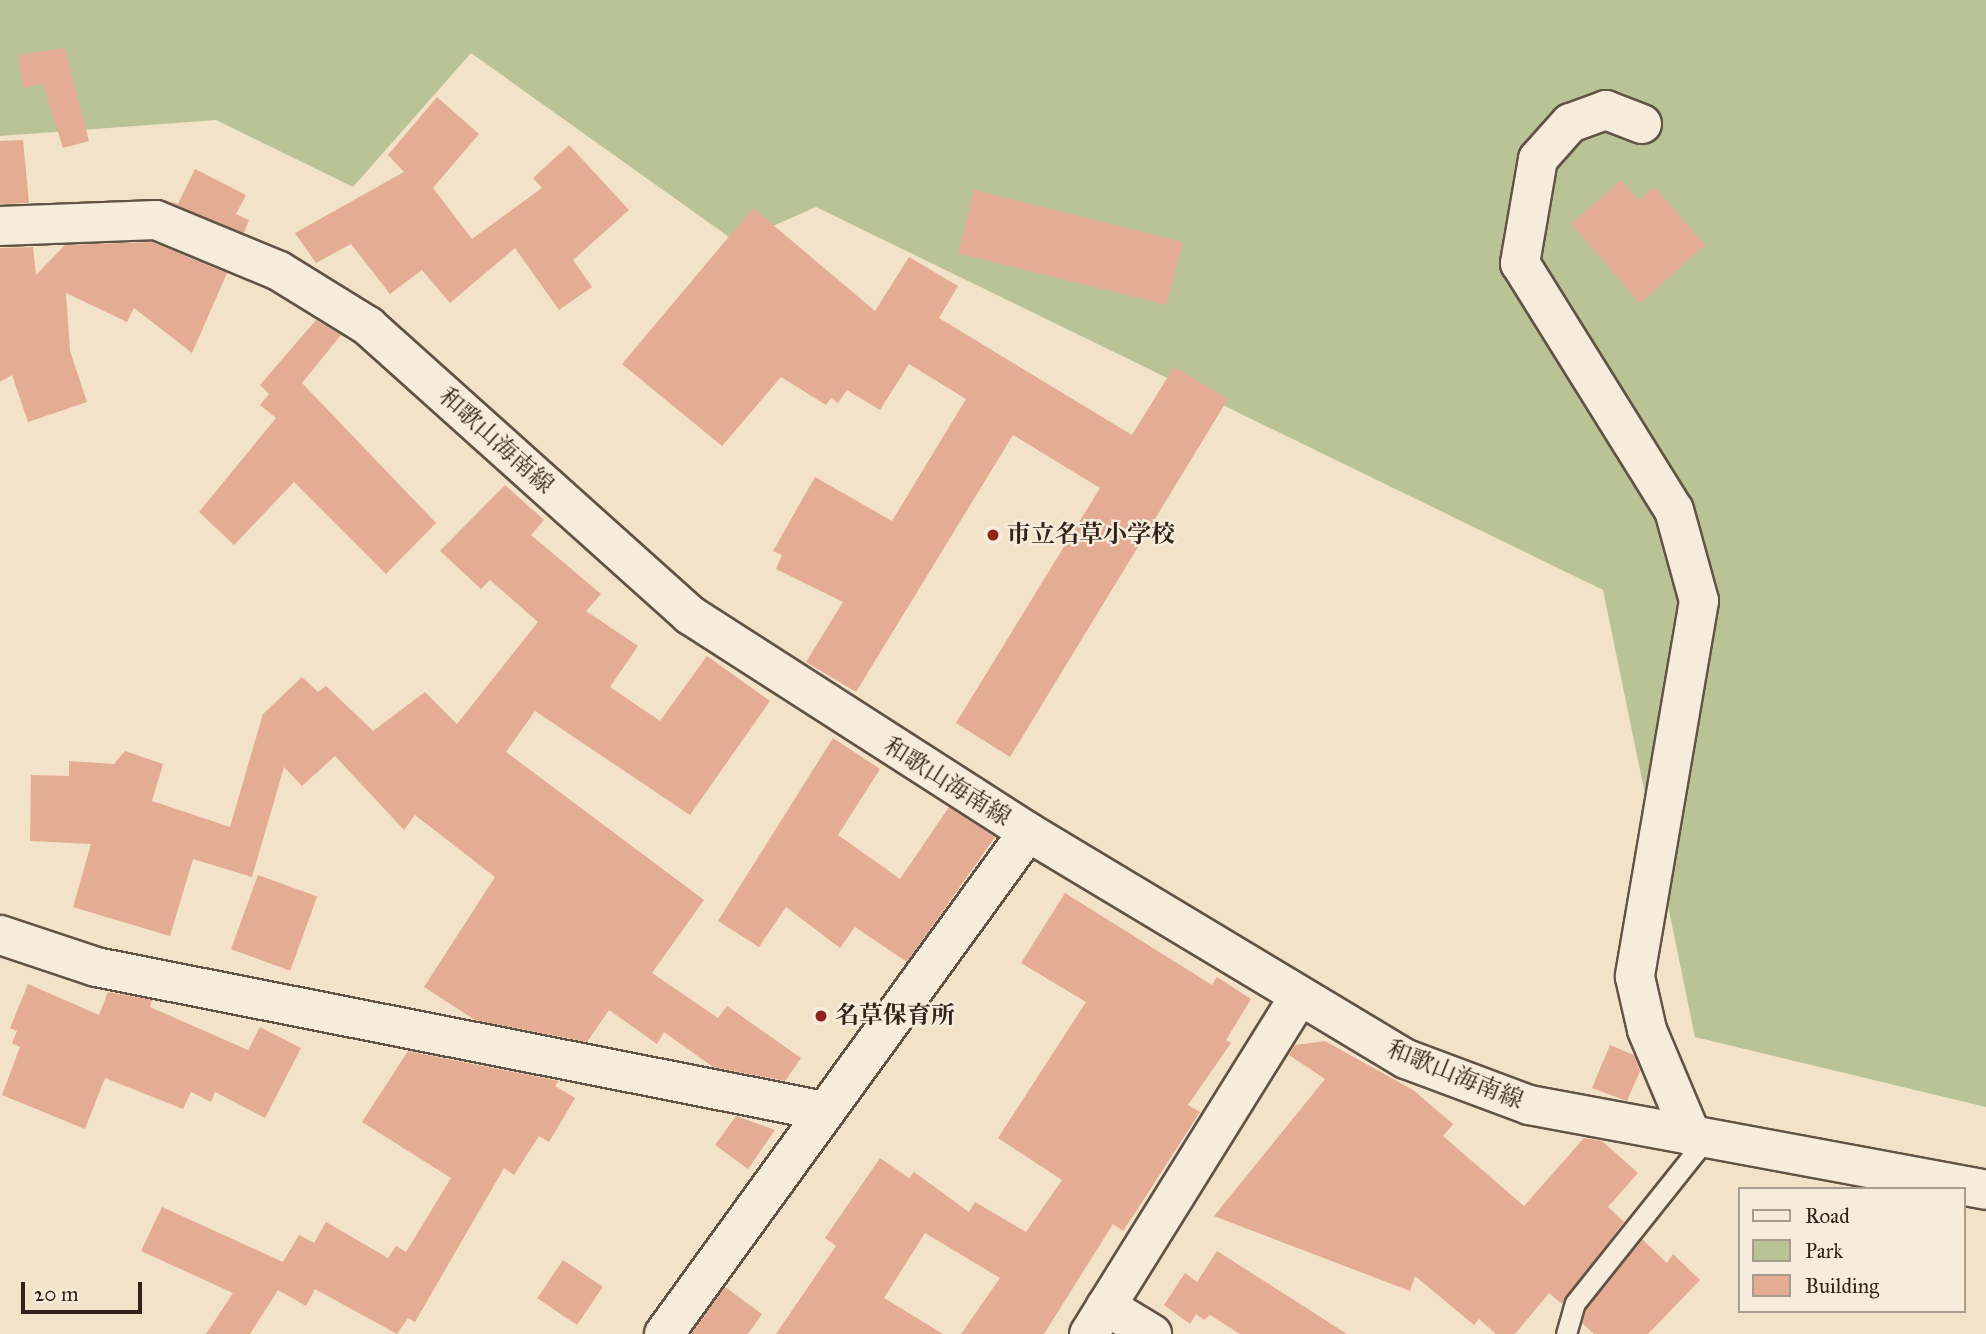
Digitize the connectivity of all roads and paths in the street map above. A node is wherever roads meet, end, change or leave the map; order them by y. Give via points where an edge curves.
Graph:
1 (1642, 124) dead end
2 (0, 226) edge
3 (1028, 832) junction
4 (0, 935) edge
5 (1298, 998) junction
6 (824, 1111) junction
7 (1698, 1138) junction
8 (1986, 1190) edge
9 (1098, 1320) edge
10 (1568, 1333) edge
11 (664, 1334) edge
12 (1152, 1334) edge

1 - 7 street via 1606,110 1570,123 1538,159 1520,262 1674,510 1699,601 1635,977 1647,1030
2 - 3 street, 和歌山海南線 via 156,220 279,271 368,326 690,615
3 - 5 street, 和歌山海南線
3 - 6 street
4 - 6 street via 96,967
5 - 7 street, 和歌山海南線 via 1406,1059 1529,1105
5 - 9 street
6 - 11 street
7 - 8 street, 和歌山海南線
7 - 10 lane via 1575,1304
9 - 12 street

